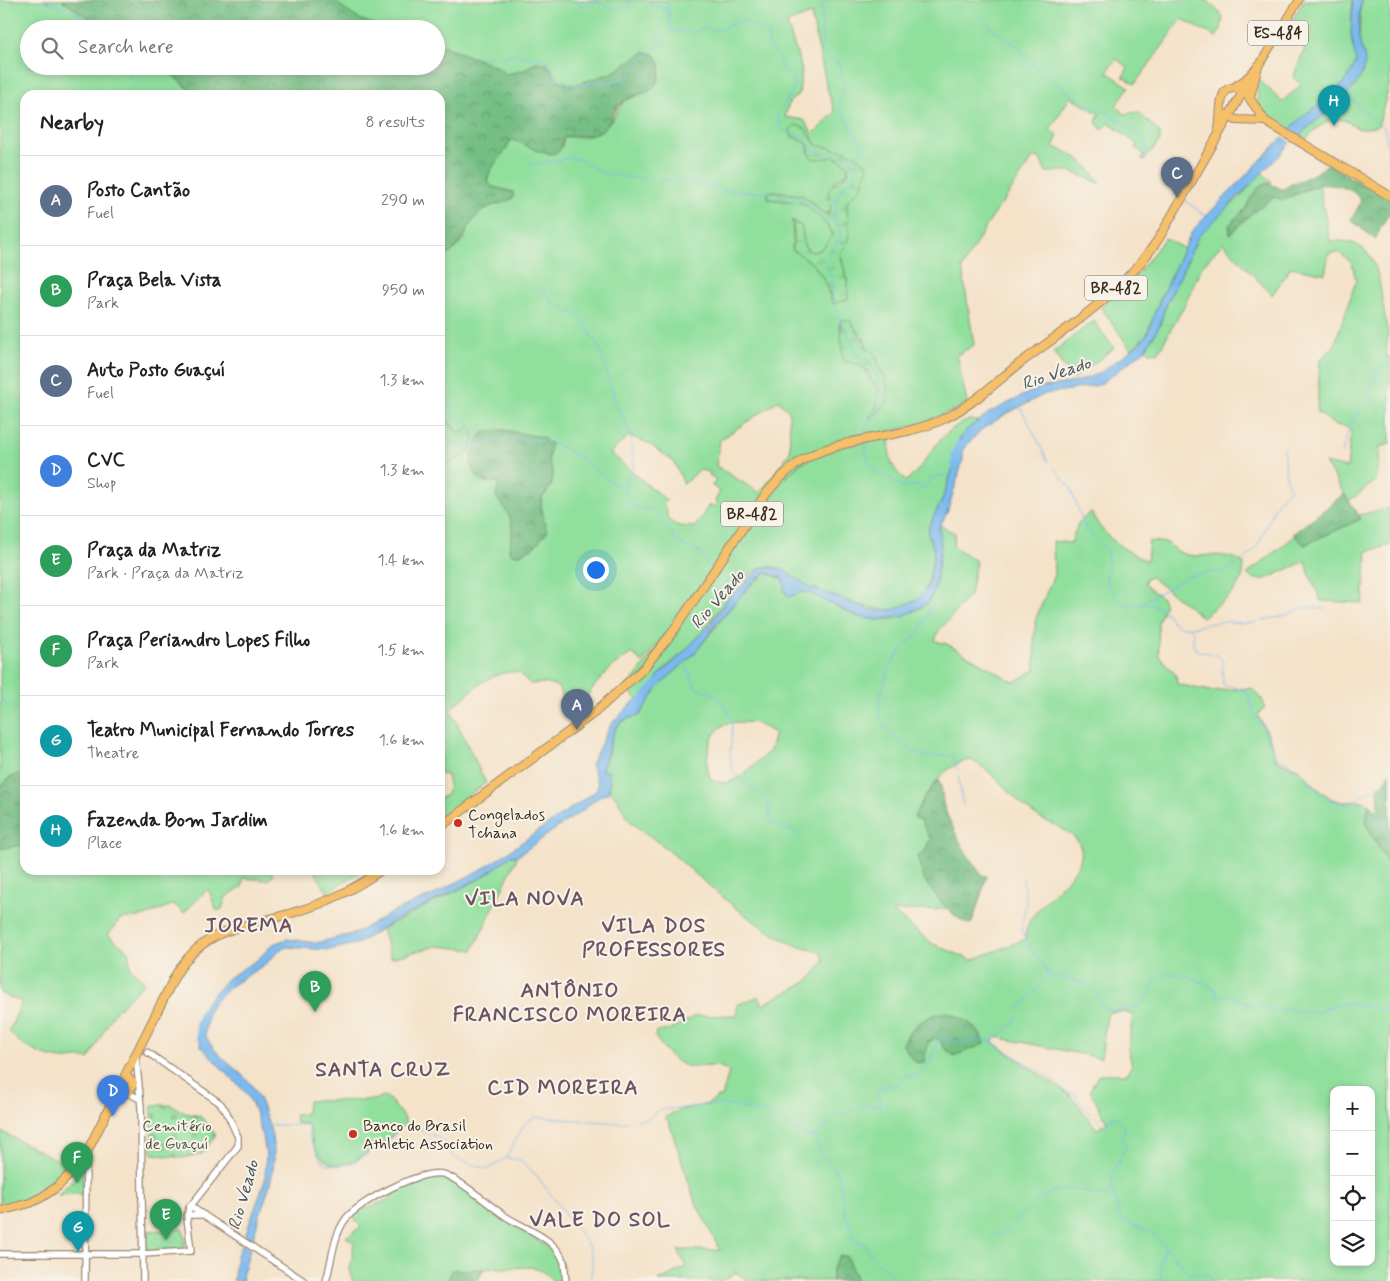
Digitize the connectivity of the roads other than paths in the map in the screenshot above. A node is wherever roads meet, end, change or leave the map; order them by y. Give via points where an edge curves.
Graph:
1 (1299, 0) edge
2 (1257, 68) junction
3 (1233, 88) junction
4 (1244, 90) junction
5 (1251, 98) junction
6 (1220, 105) junction
7 (1228, 118) junction
8 (1241, 120) junction
9 (1265, 121) junction
10 (1219, 134) junction
11 (1390, 196) edge
12 (445, 823) edge
13 (373, 875) edge
14 (142, 1044) junction
15 (147, 1052) junction
16 (137, 1054) junction
17 (126, 1076) junction
18 (128, 1093) junction
19 (115, 1098) junction
20 (140, 1099) junction
21 (86, 1156) junction
22 (190, 1206) junction
23 (0, 1210) edge
24 (188, 1215) junction
25 (204, 1216) junction
26 (0, 1255) edge
27 (143, 1255) junction
28 (85, 1256) junction
29 (85, 1281) edge
30 (143, 1281) edge
31 (304, 1281) edge
32 (326, 1281) edge
33 (566, 1281) edge

1 - 2 main road, ES-484
2 - 3 highway
2 - 4 main road, ES-484
2 - 5 highway
3 - 4 highway
3 - 6 highway via 1224,93
4 - 5 highway
4 - 7 highway, ES-484
5 - 8 highway via 1252,111
5 - 9 highway
6 - 7 highway
6 - 10 highway, BR-482
7 - 8 highway
7 - 10 highway, ES-484
8 - 9 highway
8 - 10 highway
9 - 11 highway
10 - 12 highway, BR-482 via 1159,238 1125,281 1072,326 955,412 918,429 823,450 798,463 778,479 763,498 643,669 594,712
13 - 14 highway via 328,900 297,912 227,930 201,944 180,968
14 - 15 street
14 - 16 highway
15 - 16 street
15 - 22 street via 220,1103 238,1137 236,1150
16 - 17 highway
16 - 20 street
17 - 18 highway via 133,1082
17 - 19 highway
18 - 19 street
18 - 20 street
19 - 21 highway
20 - 27 street
21 - 23 highway via 72,1173 42,1196 30,1203
21 - 28 street
22 - 24 street
22 - 25 street
24 - 25 street
24 - 27 street via 191,1251
25 - 31 street
26 - 28 street
27 - 28 street
27 - 30 street
28 - 29 street
32 - 33 street via 337,1238 349,1216 407,1180 432,1174 445,1174 556,1248 564,1262

